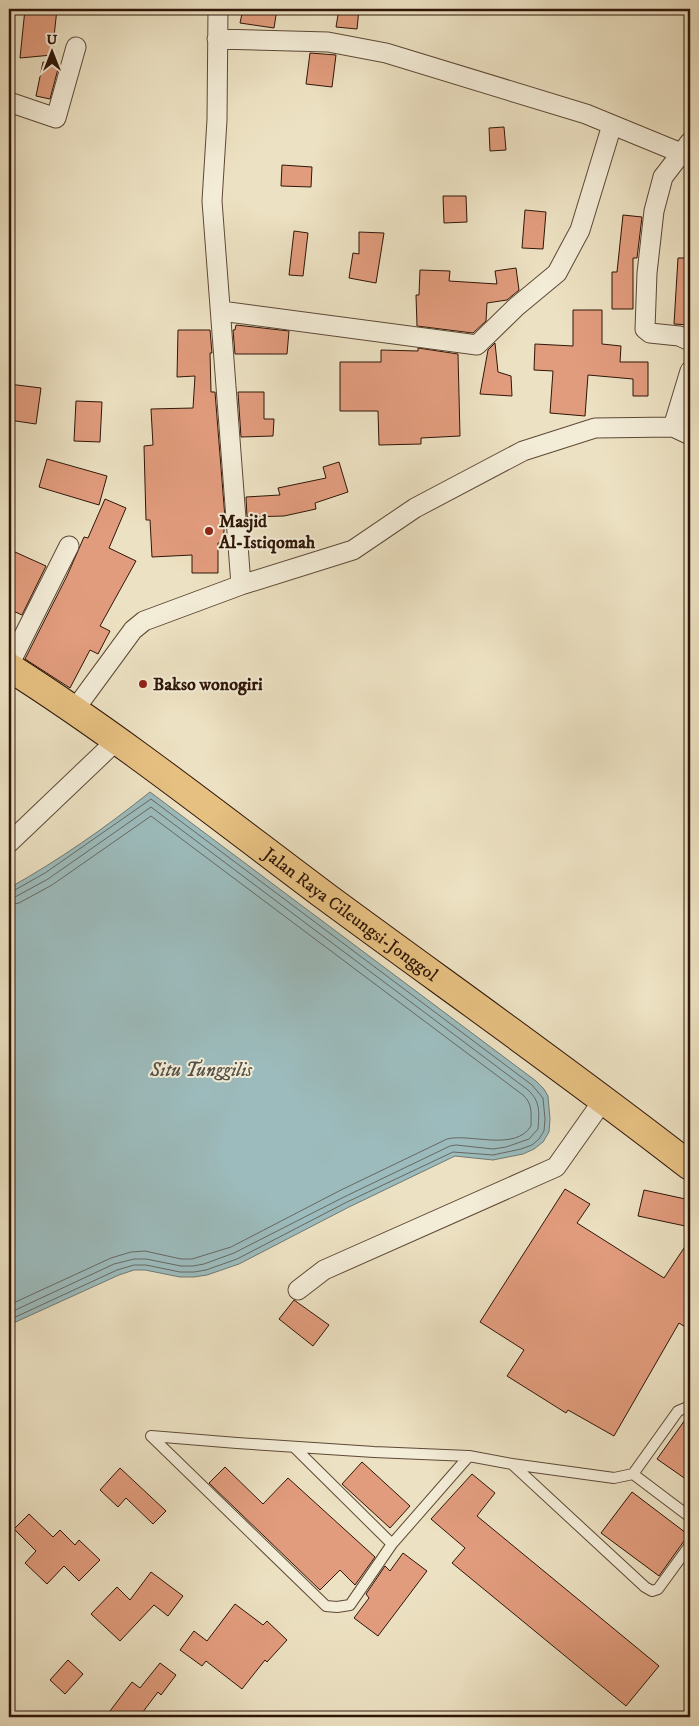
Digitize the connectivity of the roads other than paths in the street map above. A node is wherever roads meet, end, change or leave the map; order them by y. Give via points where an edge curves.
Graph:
1 (218, 9) edge
2 (217, 39) junction
3 (76, 47) dead end
4 (9, 102) edge
5 (612, 125) junction
6 (686, 148) edge
7 (221, 312) junction
8 (690, 341) edge
9 (690, 371) edge
10 (673, 427) junction
11 (690, 435) edge
12 (69, 546) dead end
13 (241, 584) junction
14 (9, 666) edge
15 (75, 709) junction
16 (117, 740) junction
17 (9, 843) edge
18 (604, 1099) junction
19 (690, 1166) edge
20 (298, 1290) dead end
21 (690, 1406) edge
22 (294, 1447) junction
23 (469, 1456) junction
24 (512, 1464) junction
25 (633, 1474) junction
26 (690, 1517) edge
27 (392, 1544) junction
28 (690, 1545) edge

1 - 2 street
2 - 5 street via 328,42 386,53 586,114
2 - 7 street via 212,201
3 - 4 street via 56,118
5 - 6 street
5 - 7 street via 580,230 557,273 477,345
6 - 8 street via 663,177 654,211 644,319 645,329 650,333 679,336
7 - 13 street
9 - 10 street
10 - 11 street
10 - 13 street via 595,428 523,451 415,508 353,550
12 - 14 street
13 - 15 street via 144,621 133,630
14 - 15 main road, Jalan Raya Cileungsi-Jonggol
15 - 16 main road, Jalan Raya Cileungsi-Jonggol
16 - 17 street
16 - 18 main road, Jalan Raya Cileungsi-Jonggol
18 - 19 main road, Jalan Raya Cileungsi-Jonggol
18 - 20 street via 556,1167 324,1270
21 - 25 lane via 678,1410
22 - 23 lane
22 - 27 lane
22 - 27 lane via 151,1436 326,1606 350,1605
23 - 24 lane
23 - 27 lane
24 - 25 lane via 614,1478
24 - 28 lane via 645,1587 658,1589
25 - 26 lane

